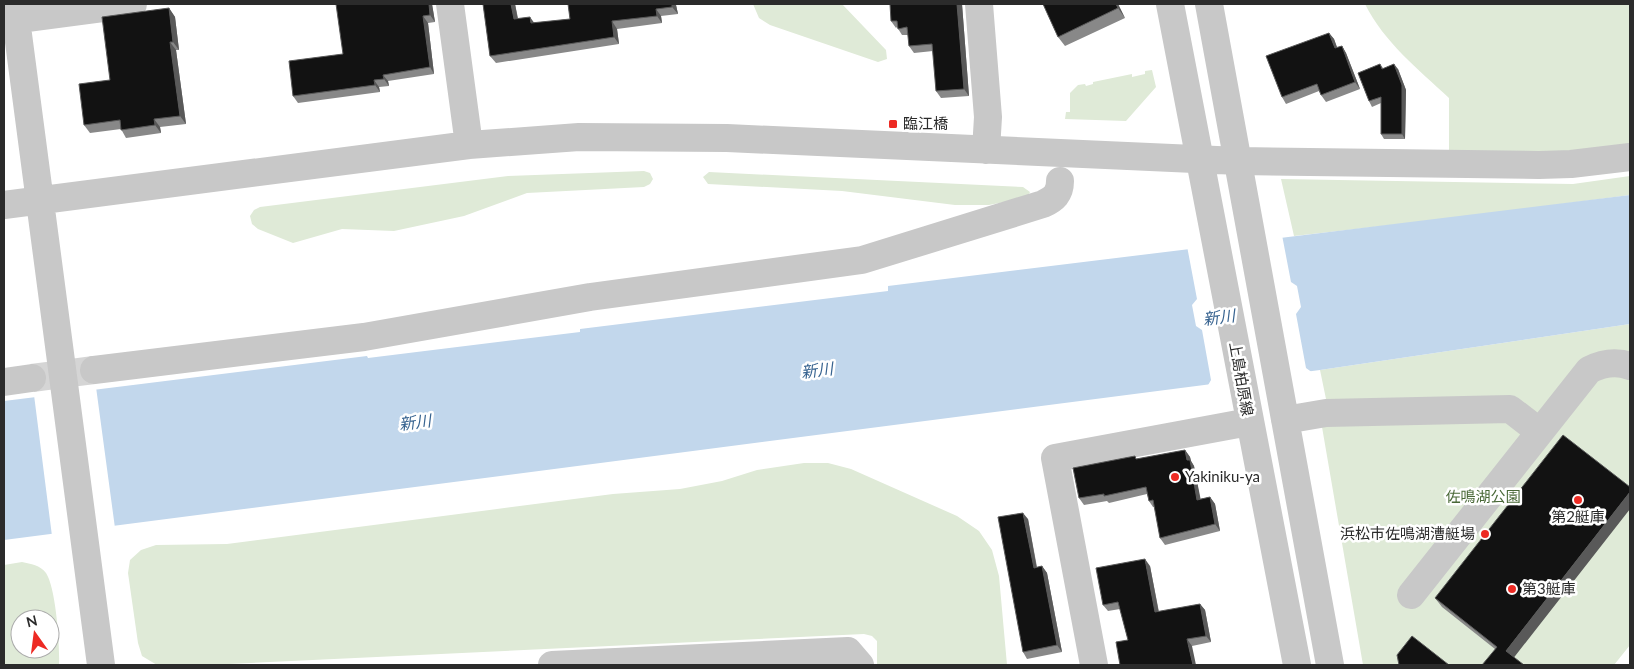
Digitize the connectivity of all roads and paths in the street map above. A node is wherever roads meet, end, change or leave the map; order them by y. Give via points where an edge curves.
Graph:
1 (133, 4) edge
2 (450, 4) edge
3 (979, 4) edge
4 (1170, 4) edge
5 (1208, 4) edge
6 (12, 15) edge
7 (469, 144) junction
8 (986, 150) junction
9 (1630, 157) edge
10 (1201, 160) junction
11 (1239, 161) junction
12 (1060, 181) dead end
13 (40, 201) junction
14 (4, 205) edge
15 (1630, 366) edge
16 (94, 370) tunnel mouth
17 (32, 378) tunnel mouth
18 (4, 382) edge
19 (1284, 409) junction
20 (1247, 412) junction
21 (1540, 432) junction
22 (1411, 596) dead end
23 (677, 662) edge
24 (101, 665) edge
25 (552, 665) edge
26 (860, 665) edge
27 (1094, 665) edge
28 (1297, 665) edge
29 (1330, 665) edge

1 - 6 street
2 - 7 street
3 - 8 street via 988,117
4 - 10 street, 上島柏原線
5 - 11 street
6 - 13 street
7 - 8 street via 653,136
7 - 13 street
8 - 10 street
9 - 11 street via 1539,165
10 - 11 street
10 - 20 street, 上島柏原線
11 - 19 street
12 - 16 street via 1060,190 1054,200 862,260 590,297 364,337
13 - 14 street
13 - 24 street
15 - 21 street via 1600,364 1589,370
17 - 18 street
19 - 21 street via 1326,413 1510,408
19 - 29 street
20 - 27 street via 1055,458
20 - 28 street, 上島柏原線
21 - 22 street
23 - 25 street
23 - 26 street via 848,651

